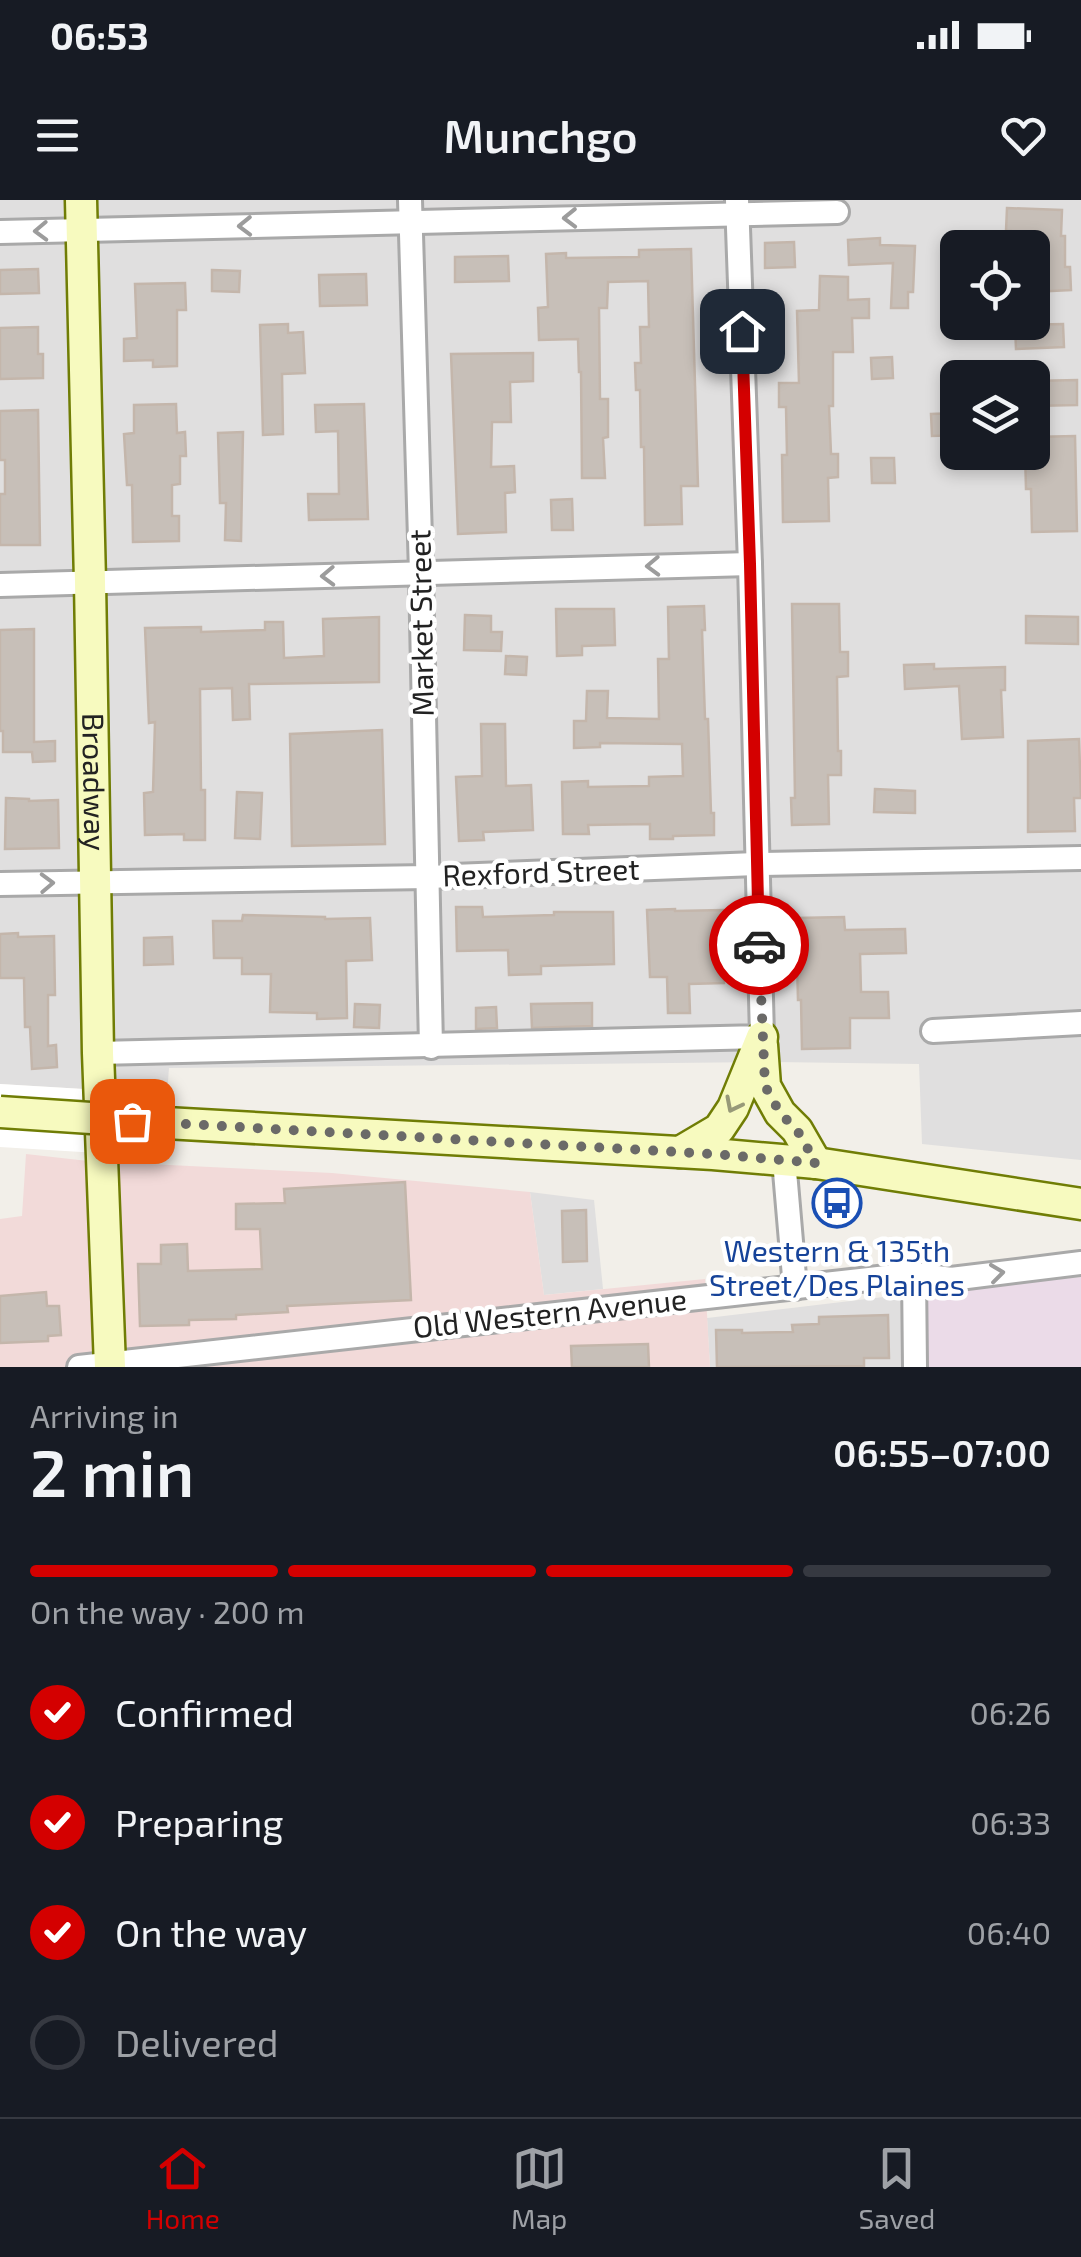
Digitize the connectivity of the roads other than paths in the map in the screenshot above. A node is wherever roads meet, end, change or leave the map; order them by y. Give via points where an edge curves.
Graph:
1 (737, 208) edge
2 (410, 211) edge
3 (838, 212) dead end
4 (81, 215) edge
5 (0, 232) edge
6 (750, 564) junction
7 (422, 573) junction
8 (90, 582) junction
9 (0, 585) edge
10 (1081, 858) edge
11 (756, 864) junction
12 (428, 877) junction
13 (94, 882) junction
14 (0, 884) edge
15 (1081, 1023) edge
16 (933, 1031) dead end
17 (762, 1037) junction
18 (431, 1047) junction
19 (98, 1054) junction
20 (0, 1112) edge
21 (679, 1152) junction
22 (784, 1160) junction
23 (816, 1163) junction
24 (1081, 1204) edge
25 (1081, 1263) edge
26 (914, 1274) junction
27 (795, 1288) junction
28 (100, 1366) edge
29 (915, 1367) edge

1 -> 2 street
1 - 3 street
1 - 6 street
2 -> 4 street
2 - 7 street, Market Street
4 -> 5 street
4 - 8 main road, Broadway
6 -> 7 street
6 - 11 street
7 -> 8 street
7 - 12 street, Market Street
8 - 9 street
8 - 13 main road, Broadway
10 - 11 street, Rexford Street
11 - 12 street, Rexford Street
11 - 17 street
12 - 13 street, Rexford Street
12 - 18 street, Market Street
14 -> 13 street, Rexford Street
13 - 19 main road, Broadway
15 - 16 street
17 - 18 street
17 -> 21 main road via 719,1129
17 - 23 main road via 765,1086
18 - 19 street
19 - 28 main road, Broadway
20 - 21 main road, bridge
21 - 22 main road
22 - 23 main road
22 - 27 street
23 - 24 main road
26 -> 25 street, Old Western Avenue via 951,1278
26 - 27 street, Old Western Avenue
26 - 29 street
27 - 28 street, Old Western Avenue

